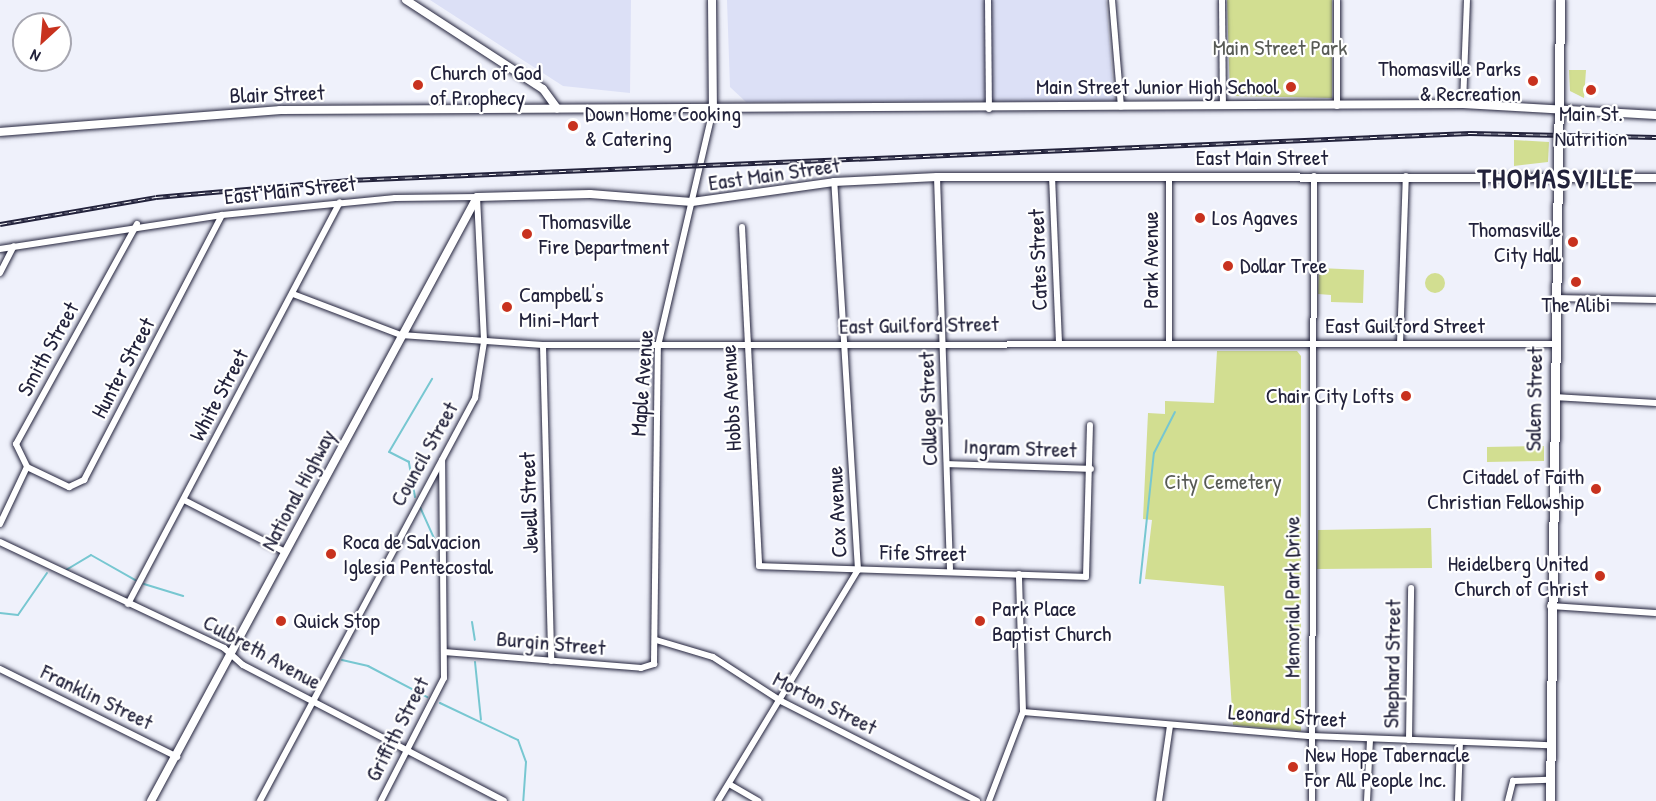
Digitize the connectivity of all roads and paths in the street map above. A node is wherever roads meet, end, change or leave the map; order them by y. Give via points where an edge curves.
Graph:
1 (406, 0) edge
2 (712, 0) edge
3 (988, 0) edge
4 (1112, 0) edge
5 (1222, 0) edge
6 (1337, 0) edge
7 (1467, 0) edge
8 (1560, 0) edge
9 (1463, 104) junction
10 (1558, 105) junction
11 (1121, 106) junction
12 (1223, 106) junction
13 (1336, 106) junction
14 (557, 108) junction
15 (713, 110) junction
16 (989, 110) junction
17 (1656, 115) edge
18 (0, 132) edge
19 (1052, 176) junction
20 (1314, 176) junction
21 (1406, 176) junction
22 (937, 177) junction
23 (1169, 177) junction
24 (1557, 177) junction
25 (1656, 178) edge
26 (834, 182) junction
27 (477, 197) junction
28 (340, 202) junction
29 (692, 202) junction
30 (222, 215) junction
31 (137, 224) junction
32 (742, 227) dead end
33 (14, 246) junction
34 (0, 249) edge
35 (0, 273) edge
36 (293, 294) junction
37 (1555, 298) junction
38 (1656, 300) edge
39 (401, 335) junction
40 (944, 341) junction
41 (484, 342) junction
42 (1059, 342) junction
43 (845, 343) junction
44 (1169, 343) junction
45 (1310, 343) junction
46 (1400, 344) junction
47 (1554, 344) junction
48 (543, 345) junction
49 (658, 346) junction
50 (746, 346) junction
51 (1553, 397) junction
52 (1656, 403) edge
53 (1089, 425) dead end
54 (442, 457) junction
55 (948, 464) junction
56 (27, 467) junction
57 (1090, 469) junction
58 (184, 500) junction
59 (0, 524) edge
60 (0, 542) edge
61 (285, 552) junction
62 (759, 566) joint
63 (950, 569) junction
64 (858, 570) junction
65 (1019, 574) junction
66 (1411, 588) dead end
67 (128, 604) junction
68 (1550, 606) junction
69 (1656, 613) edge
70 (656, 640) junction
71 (444, 652) junction
72 (232, 655) junction
73 (551, 661) junction
74 (654, 664) joint
75 (0, 669) edge
76 (312, 700) junction
77 (781, 701) junction
78 (1023, 712) junction
79 (1170, 726) junction
80 (1311, 736) junction
81 (1370, 739) junction
82 (1409, 740) junction
83 (1460, 742) junction
84 (1549, 745) junction
85 (407, 750) junction
86 (177, 757) junction
87 (1549, 780) junction
88 (729, 784) junction
89 (151, 801) edge
90 (260, 801) edge
91 (381, 801) edge
92 (503, 801) edge
93 (718, 801) edge
94 (758, 801) edge
95 (977, 801) edge
96 (989, 801) edge
97 (1159, 801) edge
98 (1312, 801) edge
99 (1367, 801) edge
100 (1458, 801) edge
101 (1508, 801) edge
102 (1550, 801) edge

1 - 14 street via 543,89
2 - 15 street
3 - 16 street
4 - 11 street
5 - 12 street
6 - 13 street
7 - 9 street
8 - 10 main road, Salem Street
9 - 10 street
9 - 13 street
10 - 17 street
10 - 24 main road, Salem Street
11 - 12 street
11 - 16 street
12 - 13 street
14 - 15 street
14 - 18 street, Blair Street via 249,111
15 - 16 street
15 - 29 street, Maple Avenue
19 - 22 main road, East Main Street
19 - 23 main road, East Main Street
19 - 42 street, Cates Street
20 - 21 main road, East Main Street
20 - 23 main road, East Main Street
20 - 45 street, Memorial Park Drive
21 - 24 main road, East Main Street
21 - 46 street
22 - 26 main road, East Main Street
22 - 40 street, College Street
23 - 44 street, Park Avenue
24 - 25 main road, East Main Street
24 - 37 main road, Salem Street
26 - 29 main road, East Main Street
26 - 43 street, Cox Avenue
27 - 28 street, East Main Street
27 - 29 main road, East Main Street via 590,194
27 - 39 main road, National Highway
27 - 41 street, Council Street
28 - 30 street, East Main Street
28 - 36 street, White Street
29 - 49 street, Maple Avenue
30 - 31 street, East Main Street
30 - 56 street, Hunter Street via 84,480 69,487
31 - 33 street, East Main Street
31 - 56 street, Smith Street via 16,444
32 - 50 street, Hobbs Avenue
33 - 34 street, East Main Street
33 - 35 street
36 - 39 street, East Guilford Street
36 - 58 street, White Street
37 - 38 street
37 - 47 main road, Salem Street
39 - 41 street, East Guilford Street
39 - 61 main road, National Highway
40 - 42 street, East Guilford Street
40 - 43 street, East Guilford Street
40 - 55 street, College Street
41 - 48 street, East Guilford Street
41 - 54 street, Council Street via 475,398
42 - 44 street, East Guilford Street
43 - 50 street, East Guilford Street
43 - 64 street, Cox Avenue
44 - 45 street, East Guilford Street
45 - 46 street, East Guilford Street
45 - 80 street, Memorial Park Drive
46 - 47 street, East Guilford Street
47 - 51 main road, Salem Street
48 - 49 street, East Guilford Street
48 - 73 street, Jewell Street
49 - 50 street, East Guilford Street
49 - 70 street, Maple Avenue
50 - 62 street, Hobbs Avenue
51 - 52 street
51 - 68 main road, Salem Street
53 - 57 street
54 - 71 street, Griffith Street
54 - 76 street, Council Street
55 - 57 street, Ingram Street
55 - 63 street, College Street
56 - 59 street
57 - 65 street, Fife Street via 1086,577
58 - 61 street
58 - 67 street, White Street
60 - 67 street, Culbreth Avenue
61 - 72 main road, National Highway
62 - 64 street, Fife Street
63 - 64 street, Fife Street
63 - 65 street, Fife Street
64 - 77 street, Cox Avenue
65 - 78 street
66 - 82 street, Shephard Street
67 - 72 street, Culbreth Avenue
68 - 69 street
68 - 84 main road, Salem Street
70 - 74 street, Maple Avenue
70 - 77 street, Morton Street via 713,657
71 - 73 street, Burgin Street
71 - 85 street, Griffith Street via 439,694
72 - 76 street, Culbreth Avenue
72 - 86 main road, National Highway
73 - 74 street, Burgin Street via 641,668
75 - 86 street, Franklin Street
76 - 85 street, Culbreth Avenue
76 - 90 street, Council Street
77 - 88 street, Cox Avenue
77 - 95 street, Morton Street
78 - 79 street, Leonard Street
78 - 96 street
79 - 80 street, Leonard Street
79 - 97 street
80 - 81 street, Leonard Street
80 - 98 street, Memorial Park Drive
81 - 82 street, Leonard Street
81 - 99 street
82 - 83 street, Leonard Street
83 - 84 street, Leonard Street
83 - 100 street
84 - 87 main road, Salem Street
85 - 91 street, Griffith Street
85 - 92 street, Culbreth Avenue
86 - 89 main road, National Highway
87 - 101 street via 1513,781
87 - 102 main road, Salem Street
88 - 93 street, Cox Avenue
88 - 94 street

